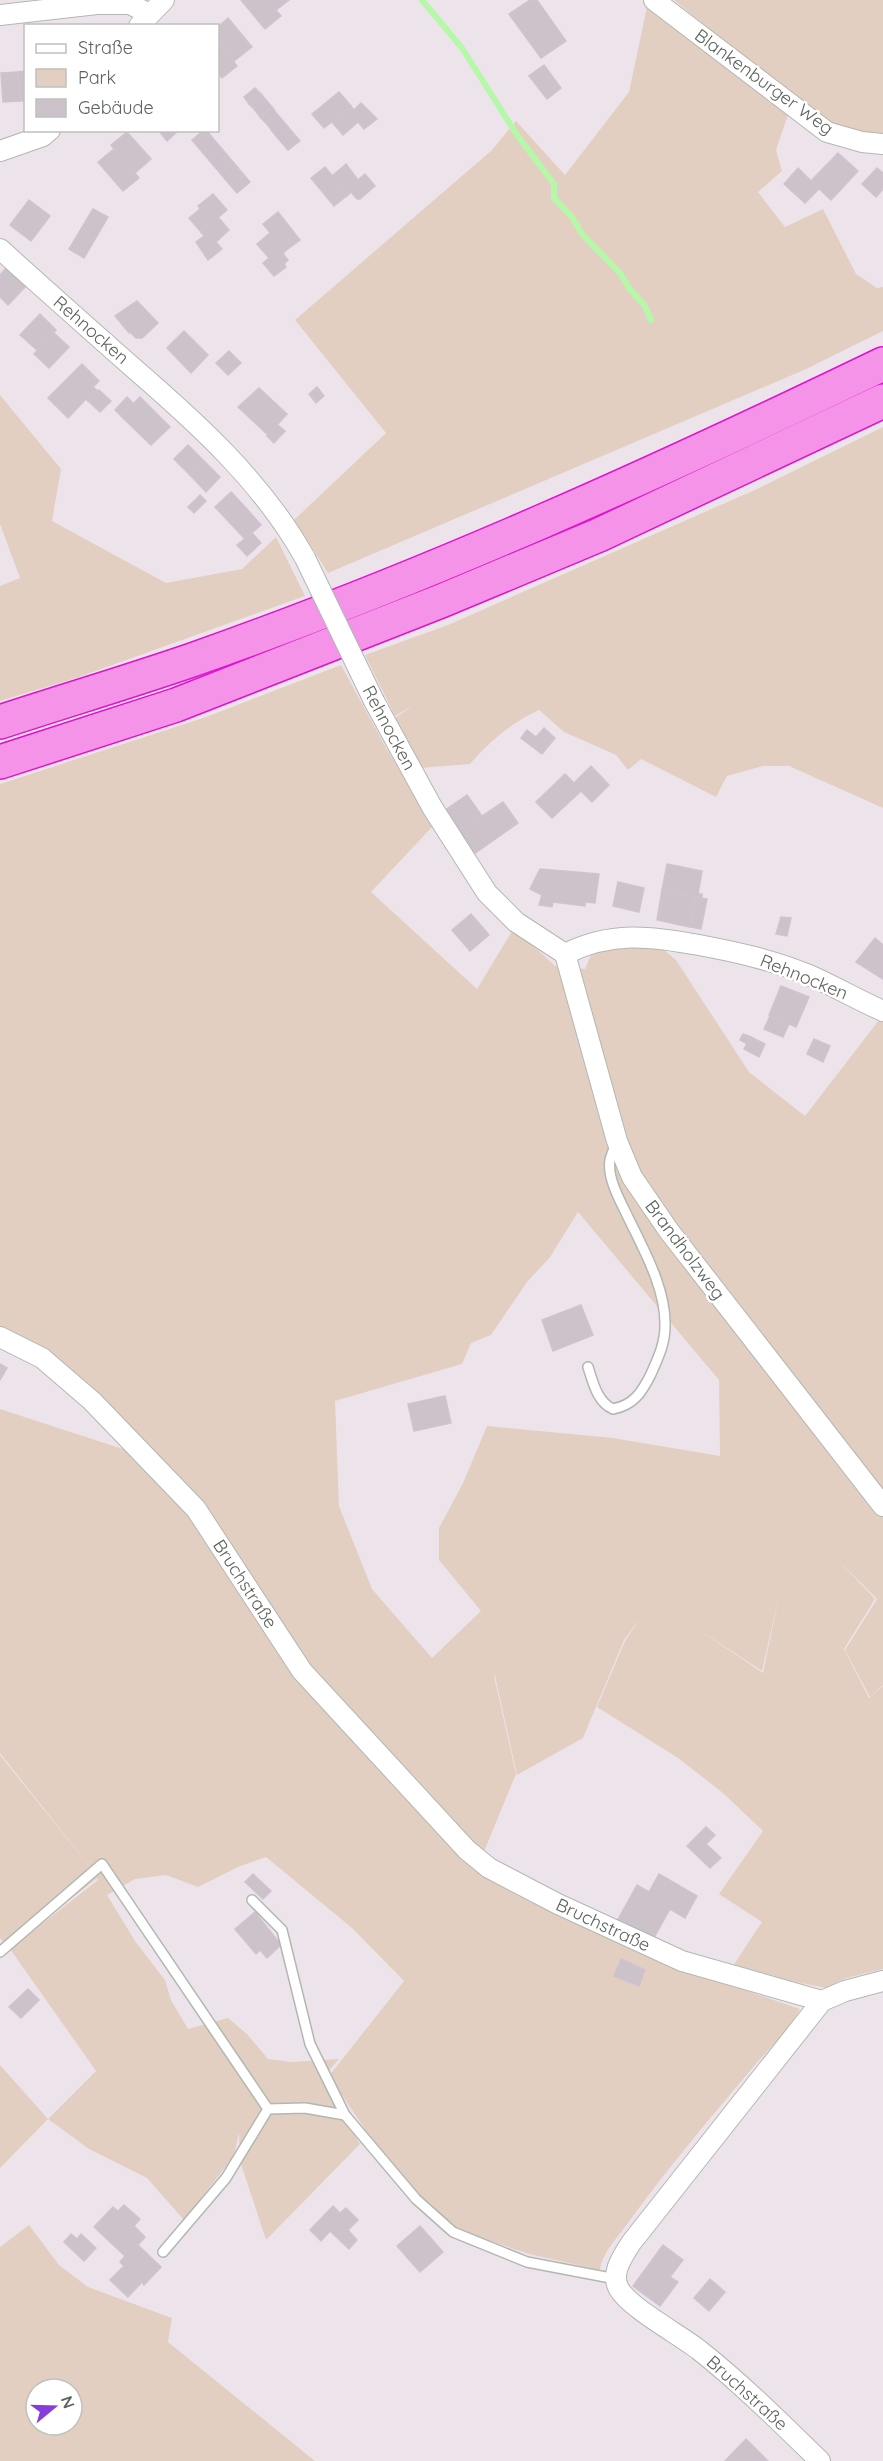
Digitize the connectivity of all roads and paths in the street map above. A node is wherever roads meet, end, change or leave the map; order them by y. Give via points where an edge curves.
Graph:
1 (164, 0) edge
2 (654, 0) edge
3 (0, 15) edge
4 (144, 20) edge
5 (48, 132) edge
6 (883, 144) edge
7 (0, 151) edge
8 (0, 249) edge
9 (883, 364) edge
10 (883, 401) edge
11 (0, 722) edge
12 (0, 762) edge
13 (565, 954) junction
14 (883, 1011) edge
15 (617, 1141) junction
16 (0, 1337) edge
17 (588, 1367) dead end
18 (883, 1506) edge
19 (252, 1900) dead end
20 (0, 1952) edge
21 (883, 1981) edge
22 (822, 2001) junction
23 (268, 2109) junction
24 (345, 2115) junction
25 (163, 2252) dead end
26 (616, 2279) junction
27 (820, 2461) edge

1 - 4 street
2 - 6 street, Blankenburger Weg via 827,132
3 - 4 street via 130,4
5 - 7 street
8 - 13 street, Rehnocken, bridge via 193,420 270,503 305,558 374,701 432,807 487,893 516,922
9 - 11 highway via 594,499 368,593 191,660
10 - 12 highway via 599,535 441,601 176,705
13 - 14 street, Rehnocken via 585,944 624,937 656,937 773,962
13 - 15 street, Brandholzweg
15 - 17 lane via 610,1160 611,1174 657,1286 665,1334 644,1389 629,1405 607,1407
15 - 18 street, Brandholzweg via 632,1177 669,1231
16 - 22 street, Bruchstraße via 42,1358 92,1401 196,1509 302,1671 467,1850 489,1868 682,1961
19 - 24 lane via 282,1930 310,2044
20 - 23 lane via 102,1864
21 - 22 street
22 - 26 street via 631,2243 619,2262
23 - 24 lane via 305,2108
23 - 25 lane via 226,2178
24 - 26 lane via 416,2199 453,2232 527,2262
26 - 27 street, Bruchstraße via 620,2290 641,2309 742,2386

